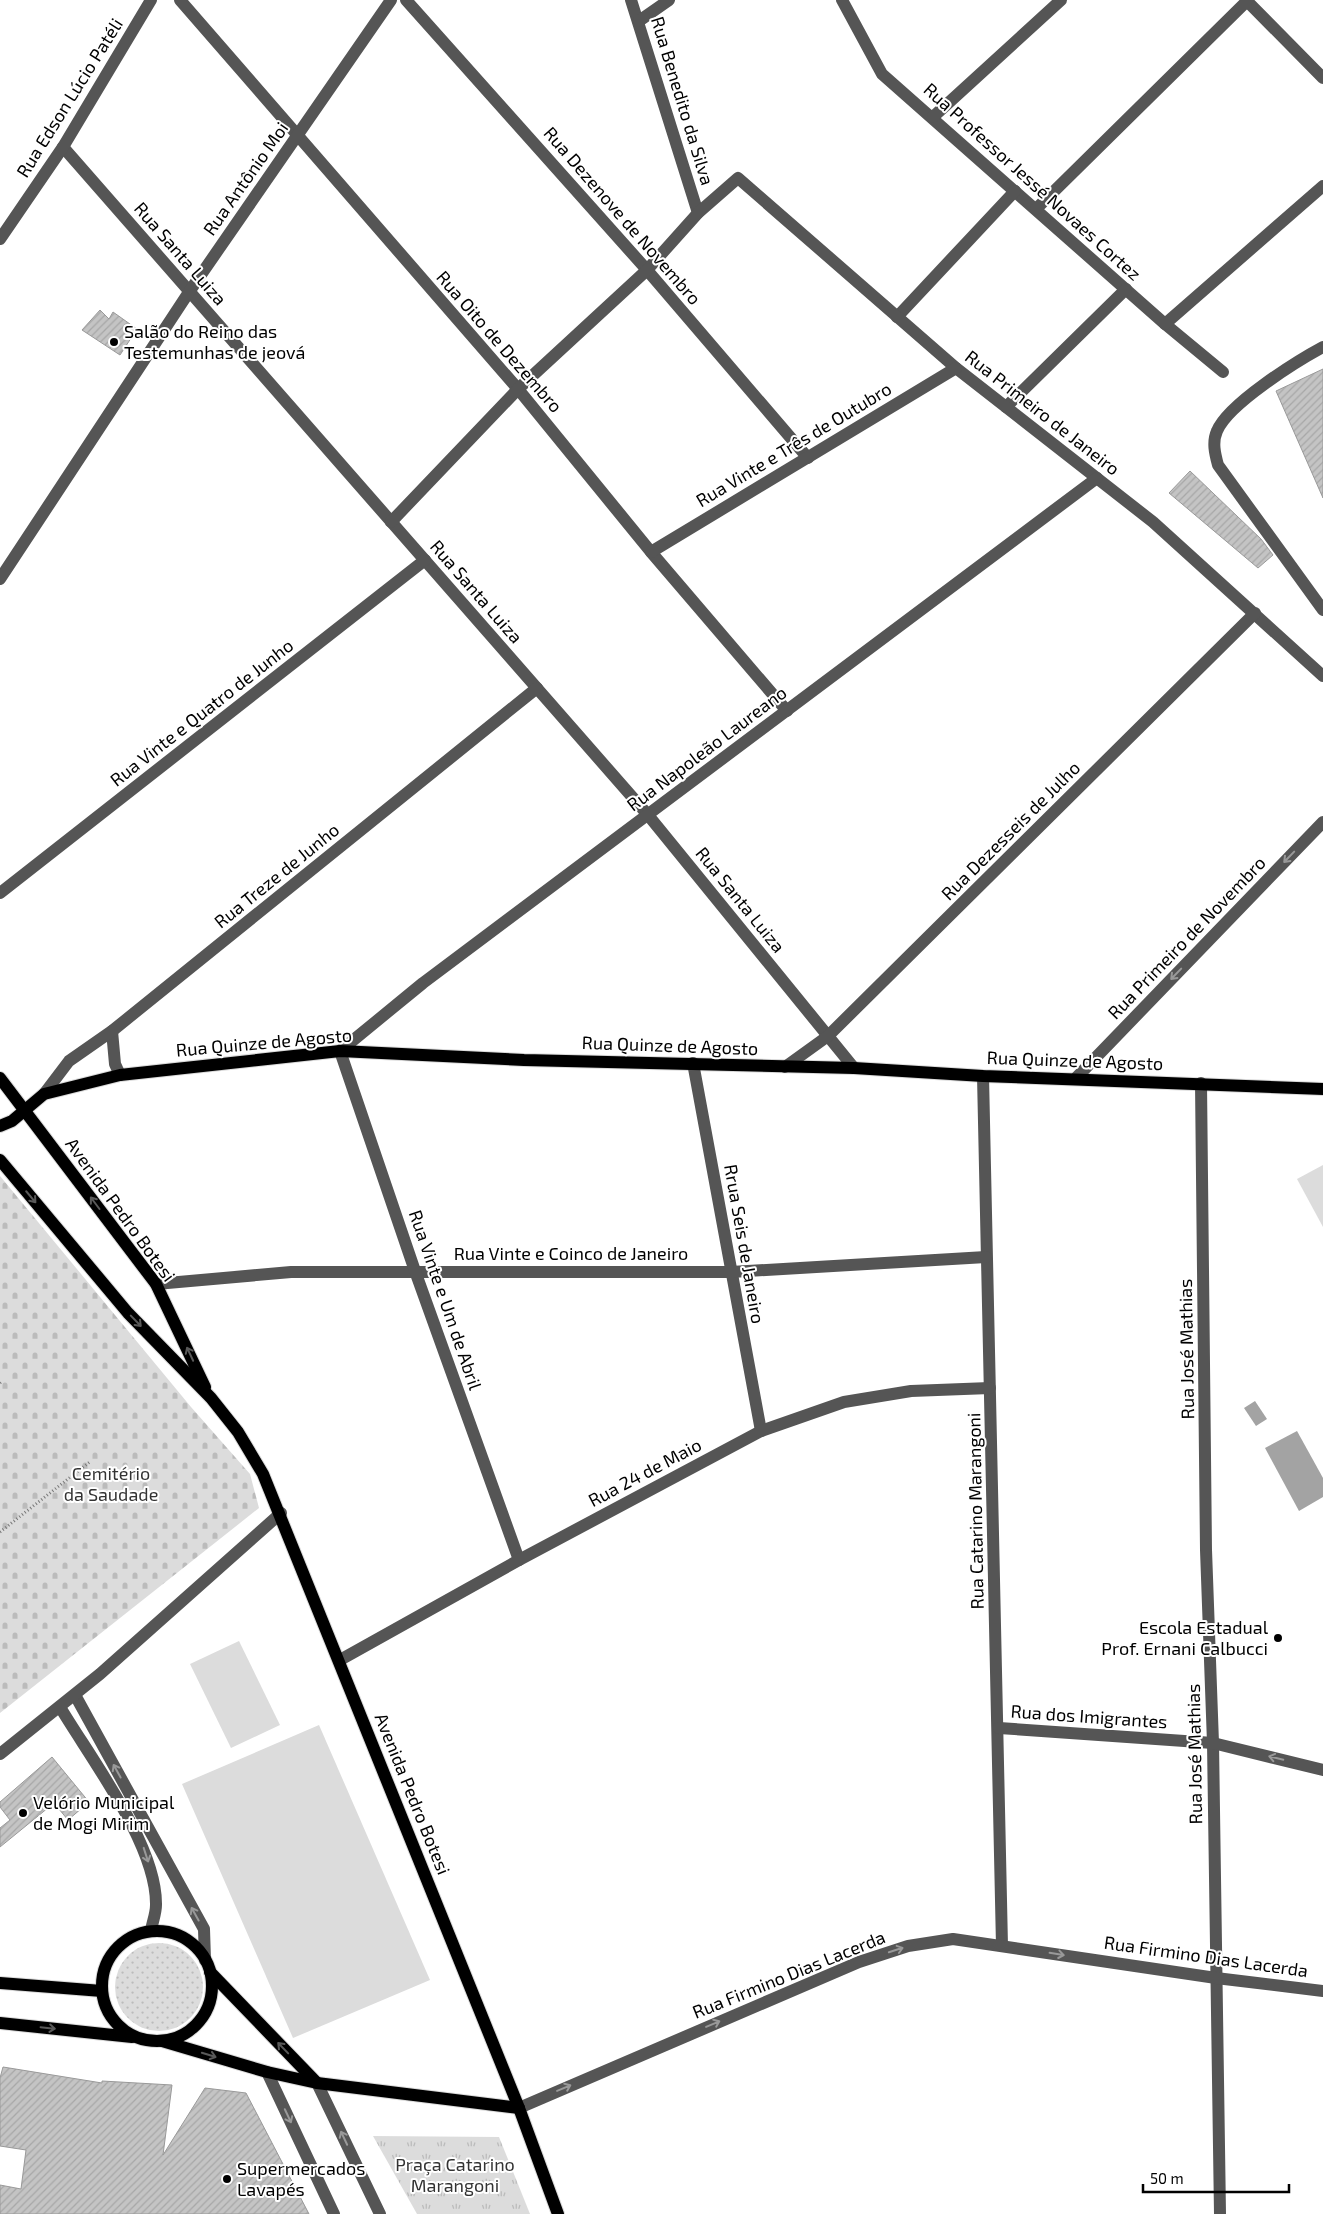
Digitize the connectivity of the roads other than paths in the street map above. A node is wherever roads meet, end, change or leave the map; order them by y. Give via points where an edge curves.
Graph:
1 (151, 0) edge
2 (180, 0) edge
3 (391, 0) edge
4 (406, 0) edge
5 (631, 0) edge
6 (669, 0) edge
7 (842, 0) edge
8 (1061, 0) edge
9 (1247, 0) edge
10 (639, 21) junction
11 (1323, 78) edge
12 (933, 117) junction
13 (297, 136) junction
14 (63, 147) junction
15 (1323, 186) edge
16 (1015, 191) junction
17 (1036, 209) junction
18 (698, 213) junction
19 (0, 239) edge
20 (647, 270) junction
21 (1126, 289) junction
22 (189, 292) junction
23 (897, 317) junction
24 (1165, 324) junction
25 (1323, 347) edge
26 (956, 368) junction
27 (1222, 372) dead end
28 (518, 390) junction
29 (1006, 407) junction
30 (808, 458) junction
31 (1097, 478) junction
32 (391, 522) junction
33 (651, 552) junction
34 (425, 560) junction
35 (0, 579) edge
36 (1323, 610) edge
37 (1256, 613) junction
38 (1323, 676) edge
39 (537, 688) junction
40 (787, 711) junction
41 (648, 815) junction
42 (1323, 822) edge
43 (0, 893) edge
44 (112, 1031) junction
45 (828, 1036) junction
46 (340, 1051) junction
47 (693, 1063) junction
48 (785, 1067) junction
49 (854, 1068) junction
50 (120, 1075) junction
51 (983, 1076) junction
52 (0, 1078) edge
53 (1076, 1078) junction
54 (1201, 1083) junction
55 (1323, 1089) edge
56 (44, 1094) junction
57 (25, 1109) junction
58 (0, 1126) edge
59 (0, 1160) edge
60 (986, 1257) junction
61 (415, 1271) junction
62 (731, 1272) junction
63 (156, 1284) junction
64 (990, 1388) junction
65 (211, 1398) junction
66 (761, 1431) junction
67 (280, 1513) junction
68 (519, 1560) junction
69 (340, 1660) junction
70 (75, 1695) junction
71 (60, 1707) junction
72 (999, 1728) junction
73 (1213, 1743) junction
74 (0, 1754) edge
75 (1323, 1770) edge
76 (151, 1931) junction
77 (1002, 1946) junction
78 (208, 1966) junction
79 (1216, 1978) junction
80 (0, 1983) edge
81 (102, 1991) junction
82 (1323, 1991) edge
83 (0, 2023) edge
84 (137, 2037) junction
85 (162, 2041) junction
86 (267, 2072) junction
87 (317, 2082) junction
88 (519, 2108) junction
89 (334, 2214) edge
90 (380, 2214) edge
91 (558, 2214) edge
92 (1220, 2214) edge

1 - 14 street, Rua Edson Lúcio Patéli
2 - 13 street, Rua Oito de Dezembro
3 - 13 street, Rua Antônio Moi
4 - 20 street, Rua Dezenove de Novembro
5 - 10 street, Rua Benedito da Silva
6 - 10 street
7 - 12 street, Rua Professor Jessé Novaes Cortez via 882,74
8 - 12 street
9 - 11 street
9 - 17 street
10 - 18 street, Rua Benedito da Silva
12 - 16 street, Rua Professor Jessé Novaes Cortez
13 - 22 street, Rua Antônio Moi
13 - 28 street, Rua Oito de Dezembro
14 - 19 street, Rua Edson Lúcio Patéli
14 - 22 street, Rua Santa Luiza
15 - 24 street
16 - 17 street, Rua Professor Jessé Novaes Cortez
16 - 23 street
17 - 21 street, Rua Professor Jessé Novaes Cortez
18 - 20 street
18 - 23 street, Rua Primeiro de Janeiro via 738,178
20 - 28 street
20 - 30 street, Rua Dezenove de Novembro
21 - 24 street, Rua Professor Jessé Novaes Cortez
21 - 29 street
22 - 32 street, Rua Santa Luiza
22 - 35 street, Rua Antônio Moi
23 - 26 street, Rua Primeiro de Janeiro
24 - 27 street, Rua Professor Jessé Novaes Cortez
25 - 36 street via 1296,362 1227,414 1216,431 1214,447 1218,465
26 - 29 street, Rua Primeiro de Janeiro
26 - 30 street, Rua Vinte e Três de Outubro
28 - 32 street
28 - 33 street, Rua Oito de Dezembro
29 - 31 street, Rua Primeiro de Janeiro
30 - 33 street, Rua Vinte e Três de Outubro
31 - 37 street, Rua Primeiro de Janeiro via 1153,522
31 - 40 street, Rua Napoleão Laureano
32 - 34 street, Rua Santa Luiza
33 - 40 street, Rua Oito de Dezembro
34 - 39 street, Rua Santa Luiza
34 - 43 street, Rua Vinte e Quatro de Junho
37 - 38 street, Rua Primeiro de Janeiro
37 - 45 street, Rua Dezesseis de Julho
39 - 41 street, Rua Santa Luiza
39 - 44 street, Rua Treze de Junho
40 - 41 street, Rua Napoleão Laureano
41 - 45 street, Rua Santa Luiza
41 - 46 street, Rua Napoleão Laureano via 424,983
42 -> 53 street, Rua Primeiro de Novembro
44 - 50 street via 115,1064
44 - 56 street, Rua Treze de Junho via 69,1061
45 - 48 street, Rua Dezesseis de Julho
45 - 49 street, Rua Santa Luiza
46 - 47 main road, Rua Quinze de Agosto via 524,1060
46 - 50 main road, Rua Quinze de Agosto
46 - 61 street, Rua Vinte e Um de Abril
47 - 48 main road, Rua Quinze de Agosto
47 - 62 street, Rrua Seis de Janeiro
48 - 49 main road, Rua Quinze de Agosto
49 - 51 main road, Rua Quinze de Agosto
50 - 56 main road, Rua Quinze de Agosto
51 - 53 main road, Rua Quinze de Agosto
51 - 60 street, Rua Catarino Marangoni
52 - 57 main road, Avenida Pedro Botesi
53 - 54 main road, Rua Quinze de Agosto
54 - 55 main road, Rua Quinze de Agosto
54 - 73 street, Rua José Mathias via 1206,1550
56 - 57 main road, Rua Quinze de Agosto
57 - 58 main road, Rua Quinze de Agosto via 12,1121
63 -> 57 main road, Avenida Pedro Botesi
59 -> 65 main road, Avenida Pedro Botesi via 128,1312
60 - 62 street, Rua Vinte e Coinco de Janeiro
60 - 64 street, Rua Catarino Marangoni
61 - 62 street, Rua Vinte e Coinco de Janeiro
61 - 63 street, Rua Vinte e Coinco de Janeiro via 290,1272
61 - 68 street, Rua Vinte e Um de Abril
62 - 66 street, Rrua Seis de Janeiro
65 -> 63 main road, Avenida Pedro Botesi
64 - 66 street, Rua 24 de Maio via 911,1391 844,1402
64 - 72 street, Rua Catarino Marangoni
65 - 67 main road, Avenida Pedro Botesi via 238,1432 263,1474
66 - 68 street, Rua 24 de Maio
67 - 69 main road, Avenida Pedro Botesi
67 - 70 street
68 - 69 street, Rua 24 de Maio
69 - 88 main road, Avenida Pedro Botesi
70 - 71 street
78 -> 70 street via 204,1930
71 - 74 street
71 -> 76 street via 141,1842 152,1876 156,1906
72 - 73 street, Rua dos Imigrantes
72 - 77 street, Rua Catarino Marangoni
75 -> 73 street, Rua dos Imigrantes
73 - 79 street, Rua José Mathias
76 - 78 main road via 168,1932 184,1939 198,1949
76 - 81 main road via 127,1940 109,1958 102,1974
77 -> 79 street, Rua Firmino Dias Lacerda
88 -> 77 street, Rua Firmino Dias Lacerda via 859,1962 908,1946 953,1939
78 - 85 main road via 212,1991 207,2009 196,2025 180,2036
87 -> 78 main road
79 - 82 street, Rua Firmino Dias Lacerda
79 - 92 street, Rua José Mathias
80 - 81 main road
81 - 84 main road via 112,2019
83 -> 84 main road
84 - 85 main road
85 -> 86 main road
86 - 87 main road
86 -> 89 street
87 - 88 main road
90 -> 87 street
88 - 91 main road, Avenida Pedro Botesi

